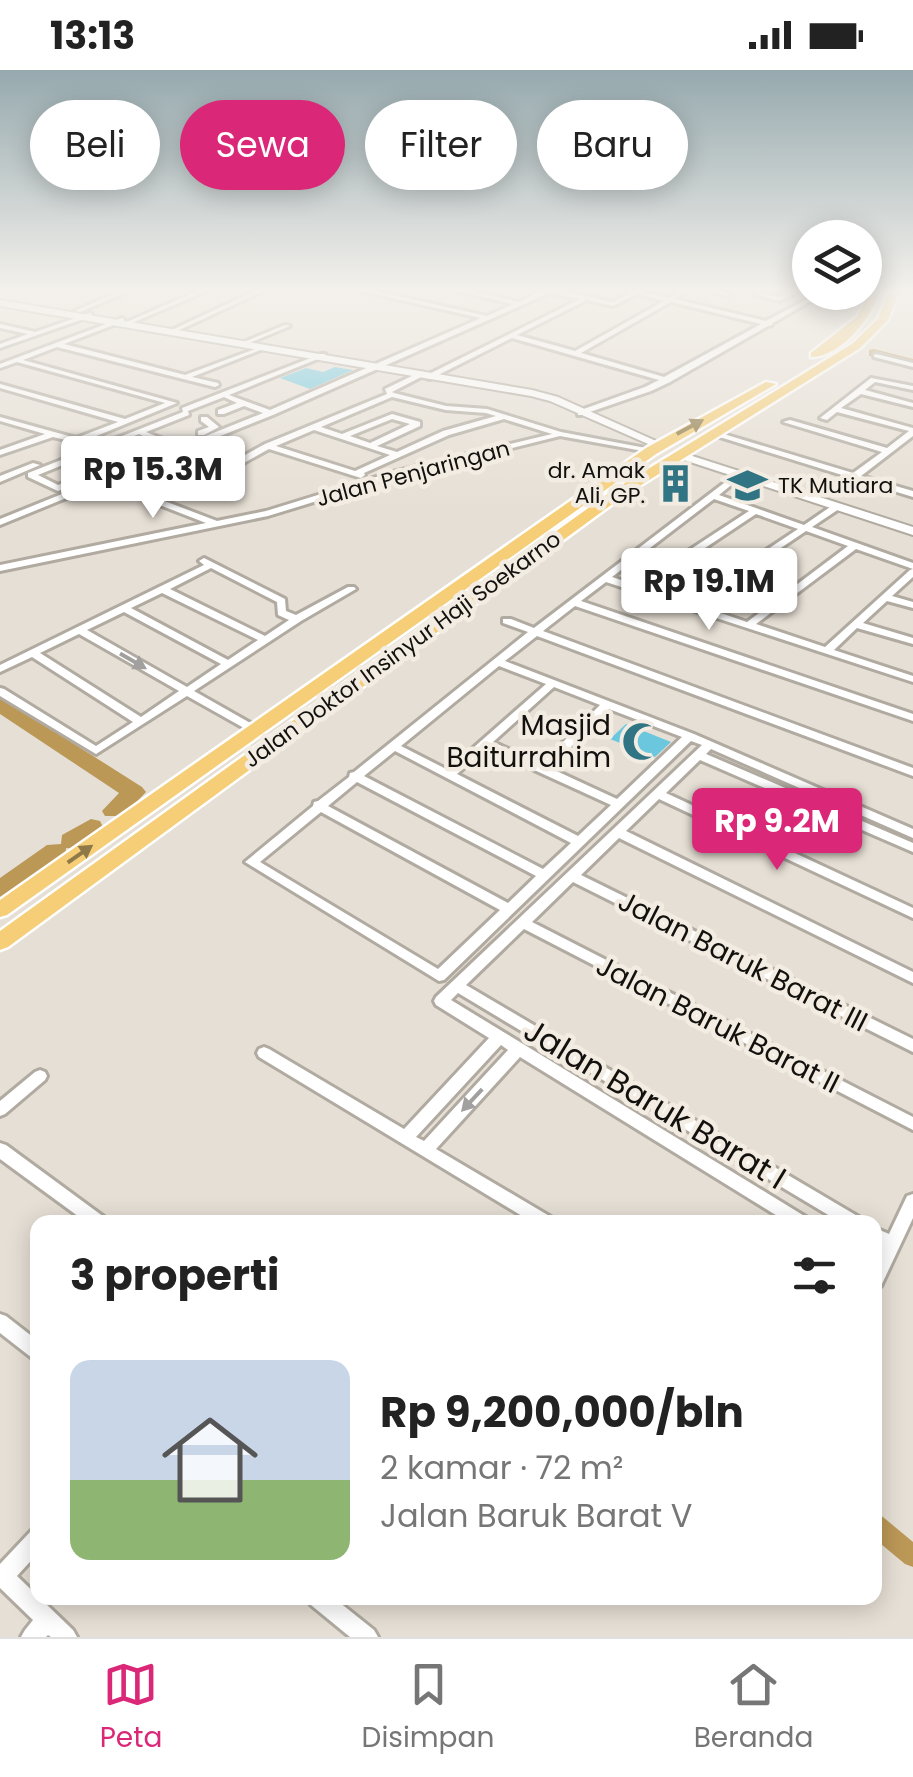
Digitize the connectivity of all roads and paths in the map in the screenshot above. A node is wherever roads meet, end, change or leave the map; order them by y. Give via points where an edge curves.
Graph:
1 (25, 362) edge
2 (130, 362) edge
3 (145, 362) edge
4 (224, 362) edge
5 (308, 362) edge
6 (348, 362) edge
7 (393, 362) edge
8 (454, 362) edge
9 (607, 362) edge
10 (700, 362) edge
11 (809, 362) edge
12 (829, 362) edge
13 (381, 368) junction
14 (200, 371) junction
15 (422, 376) junction
16 (186, 377) junction
17 (788, 378) junction
18 (667, 380) junction
19 (0, 386) edge
20 (913, 388) edge
21 (199, 391) dead end
22 (859, 391) junction
23 (391, 396) junction
24 (228, 397) dead end
25 (244, 403) junction
26 (913, 405) edge
27 (835, 410) junction
28 (186, 413) junction
29 (270, 413) junction
30 (581, 413) junction
31 (502, 417) junction
32 (824, 418) dead end
33 (0, 420) edge
34 (204, 420) junction
35 (125, 422) junction
36 (787, 422) dead end
37 (317, 428) junction
38 (913, 431) edge
39 (138, 432) junction
40 (53, 434) junction
41 (560, 434) junction
42 (714, 434) junction
43 (344, 436) junction
44 (170, 445) junction
45 (268, 446) junction
46 (370, 446) junction
47 (81, 447) junction
48 (655, 448) junction
49 (889, 450) junction
50 (0, 453) edge
51 (397, 455) junction
52 (679, 455) junction
53 (114, 468) junction
54 (357, 473) junction
55 (855, 476) junction
56 (0, 478) edge
57 (736, 478) junction
58 (376, 480) junction
59 (104, 481) junction
60 (913, 494) edge
61 (713, 496) junction
62 (144, 497) junction
63 (836, 507) junction
64 (0, 511) edge
65 (755, 511) junction
66 (12, 517) junction
67 (0, 522) edge
68 (215, 524) junction
69 (804, 528) junction
70 (913, 529) edge
71 (536, 532) junction
72 (556, 538) junction
73 (517, 546) junction
74 (854, 546) junction
75 (536, 552) junction
76 (0, 568) edge
77 (913, 569) edge
78 (604, 578) junction
79 (162, 589) junction
80 (351, 589) dead end
81 (637, 589) junction
82 (886, 597) junction
83 (573, 602) junction
84 (913, 605) edge
85 (689, 606) junction
86 (124, 608) junction
87 (297, 619) junction
88 (508, 621) dead end
89 (856, 624) junction
90 (749, 626) junction
91 (80, 630) junction
92 (536, 632) junction
93 (265, 640) junction
94 (913, 641) edge
95 (826, 650) junction
96 (32, 653) junction
97 (498, 662) junction
98 (228, 664) junction
99 (0, 669) edge
100 (913, 679) edge
101 (553, 683) junction
102 (0, 690) edge
103 (186, 691) junction
104 (608, 704) junction
105 (913, 718) edge
106 (141, 722) junction
107 (256, 730) junction
108 (690, 736) junction
109 (486, 743) junction
110 (393, 746) junction
111 (704, 750) junction
112 (542, 769) junction
113 (913, 772) edge
114 (449, 775) junction
115 (354, 776) junction
116 (164, 794) junction
117 (658, 794) junction
118 (619, 804) junction
119 (186, 805) junction
120 (318, 806) junction
121 (134, 816) junction
122 (152, 829) junction
123 (618, 832) junction
124 (909, 835) edge
125 (579, 842) junction
126 (545, 875) junction
127 (572, 876) junction
128 (509, 909) junction
129 (0, 910) edge
130 (913, 913) edge
131 (523, 923) junction
132 (0, 942) edge
133 (913, 978) edge
134 (456, 986) junction
135 (498, 1038) junction
136 (913, 1046) edge
137 (518, 1049) junction
138 (264, 1054) dead end
139 (40, 1076) dead end
140 (0, 1110) edge
141 (913, 1124) edge
142 (405, 1138) junction
143 (0, 1150) edge
144 (425, 1150) junction
145 (913, 1201) edge
146 (88, 1215) edge
147 (533, 1215) edge
148 (789, 1215) edge
149 (841, 1215) edge
150 (882, 1240) edge
151 (892, 1245) junction
152 (882, 1264) edge
153 (0, 1322) edge
154 (30, 1346) edge
155 (30, 1546) edge
156 (1, 1576) edge
157 (30, 1594) edge
158 (38, 1605) edge
159 (327, 1605) edge
160 (48, 1620) junction
161 (32, 1637) edge
162 (66, 1637) edge
163 (367, 1637) edge

1 - 35 street via 175,402
2 - 16 street
3 - 14 street
4 - 14 street
5 - 28 street
6 - 13 street
7 - 13 street
8 - 15 street
9 - 18 street
10 - 18 street
11 - 17 main road, Jalan Doktor Insinyur Haji Soekarno
12 - 17 main road via 810,375
13 - 15 street
13 - 29 street
14 - 16 street
15 - 23 street via 388,391
15 - 30 street via 546,396
16 - 21 street via 214,384
17 - 42 main road, Jalan Doktor Insinyur Haji Soekarno
48 -> 17 main road, Jalan Doktor Insinyur Haji Soekarno
18 - 30 street
19 - 35 street
20 - 22 street via 877,380
22 - 26 street
22 - 27 street
23 - 31 street
23 - 37 street
24 - 25 street
25 - 29 street
25 - 34 street
27 - 32 street
27 - 38 street
28 - 34 street
28 - 39 street
29 - 59 street
30 - 48 street
31 - 41 street
31 - 51 street
33 - 40 street
34 - 44 street via 216,427
35 - 47 street
36 - 49 street
37 - 43 street
37 - 45 street
38 - 49 street
39 - 44 street
39 - 47 street
40 - 47 street
40 - 50 street
41 - 48 street, Jalan Penjaringan
41 - 58 street, Jalan Penjaringan
42 - 52 main road, Jalan Doktor Insinyur Haji Soekarno
42 - 55 street
43 - 46 street
43 - 46 street via 392,416 417,424
44 - 53 street
45 - 54 street
45 - 62 street via 208,479
46 - 51 street
47 - 53 street
47 - 53 street via 30,475 58,488
47 - 56 street
48 - 71 main road, Jalan Doktor Insinyur Haji Soekarno
49 - 55 street
51 - 54 street
52 - 57 street
52 - 72 main road, Jalan Doktor Insinyur Haji Soekarno
54 - 58 street
55 - 60 street
57 - 61 street
57 - 63 street
58 - 68 street, Jalan Penjaringan
59 - 62 street
59 - 66 street
61 - 65 street
61 - 78 street
62 - 68 street
63 - 69 street
63 - 70 street
64 - 66 street
65 - 69 street
65 - 81 street
66 - 67 street
68 - 76 street, Jalan Penjaringan
69 - 74 street
69 - 85 street
71 - 72 main road
71 - 73 main road, Jalan Doktor Insinyur Haji Soekarno
72 - 75 main road, Jalan Doktor Insinyur Haji Soekarno
73 - 75 main road
73 - 107 main road, Jalan Doktor Insinyur Haji Soekarno
74 - 77 street
74 - 90 street
75 - 119 main road, Jalan Doktor Insinyur Haji Soekarno
77 - 82 street
78 - 81 street
78 - 83 street
79 - 86 street
79 - 87 street via 206,562 282,601 281,613
79 - 93 street
80 - 87 street
81 - 85 street
82 - 84 street
82 - 89 street
83 - 92 street
83 - 105 street
85 - 90 street
86 - 91 street
86 - 98 street
87 - 93 street
88 - 92 street
89 - 94 street
89 - 95 street
90 - 95 street
91 - 96 street
91 -> 103 street
92 - 97 street
92 - 113 street
93 - 98 street
95 - 100 street
96 - 99 street
96 - 106 street
97 - 101 street
97 - 110 street
98 - 103 street
101 - 104 street
101 - 109 street
102 - 106 street via 90,750
103 - 106 street
103 - 107 street
104 - 108 street
104 - 112 street
107 - 116 main road, Jalan Doktor Insinyur Haji Soekarno
108 - 111 street
108 - 118 street
109 - 112 street
109 - 114 street
110 - 114 street
110 - 115 street
111 - 117 street
111 - 124 street
112 - 118 street
114 - 125 street
115 - 120 street
115 - 126 street
116 - 119 main road via 168,802
116 - 121 main road, Jalan Doktor Insinyur Haji Soekarno
117 - 123 street
117 - 130 street
118 - 125 street
119 - 122 main road, Jalan Doktor Insinyur Haji Soekarno
120 - 128 street
120 - 128 street via 251,859 253,864 439,976
121 - 122 main road via 152,817
129 -> 121 main road, Jalan Doktor Insinyur Haji Soekarno
122 - 132 main road, Jalan Doktor Insinyur Haji Soekarno
123 - 127 street
123 - 133 street
125 - 126 street
126 - 128 street
127 - 131 street
127 - 136 street, Jalan Baruk Barat III
131 - 134 street
131 - 141 street, Jalan Baruk Barat II
134 - 135 street, Jalan Baruk Barat I via 441,1001
134 - 149 street, Jalan Baruk Barat I
135 - 137 street, Jalan Baruk Barat I
135 - 142 street
137 -> 144 street
137 - 148 street, Jalan Baruk Barat I
138 - 142 street
139 - 140 street
142 - 144 street
143 - 146 street
144 - 147 street
145 - 151 street
150 - 151 street
151 - 152 street
153 - 154 street
155 - 156 street
156 - 157 street
158 - 160 street
159 - 163 street
160 - 161 street
160 - 162 street

